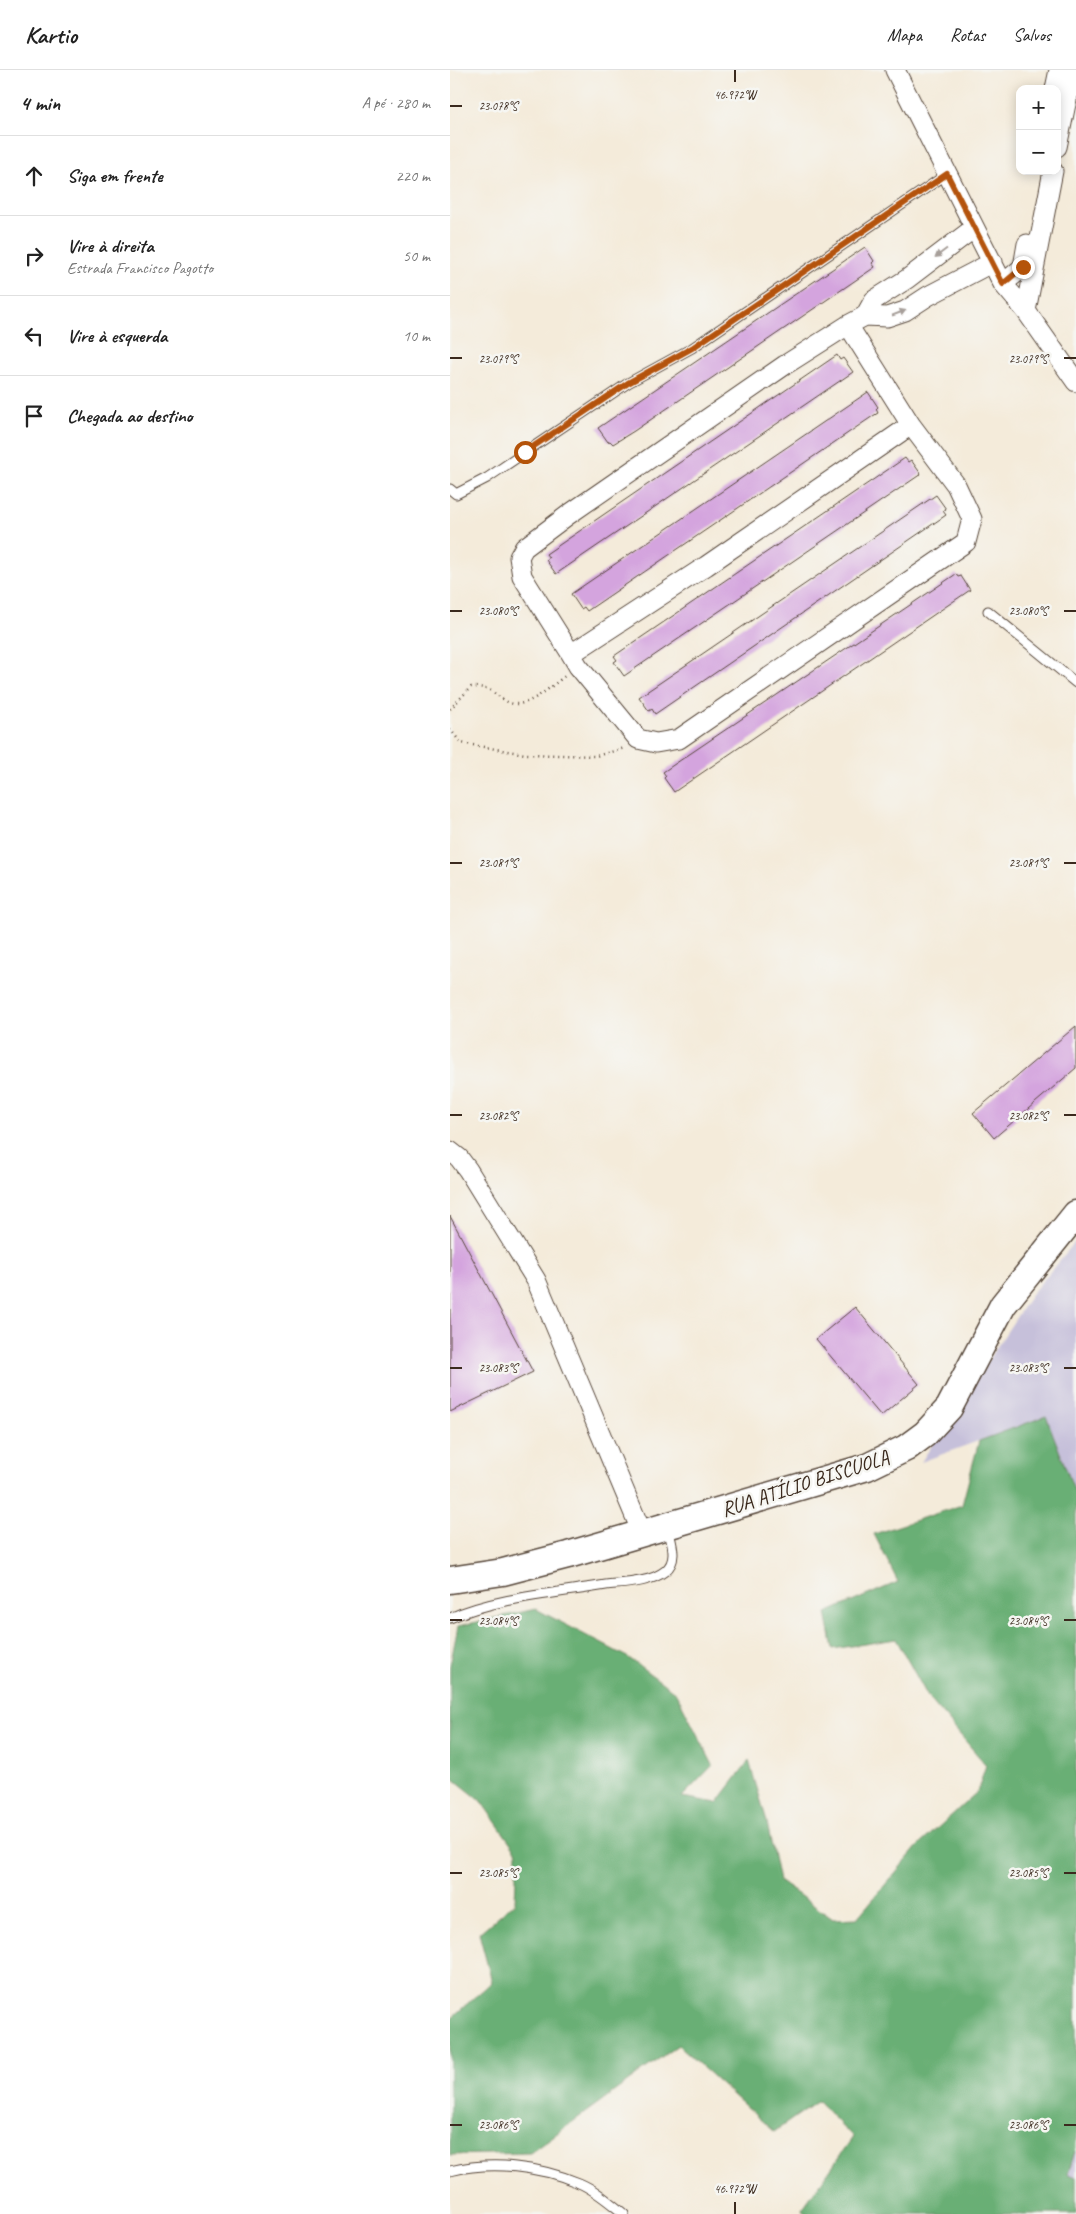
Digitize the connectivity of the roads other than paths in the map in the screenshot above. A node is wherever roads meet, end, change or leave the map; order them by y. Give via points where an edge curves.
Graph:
1 (895, 70) edge
2 (1059, 70) edge
3 (1072, 70) edge
4 (1056, 85) edge
5 (1060, 130) edge
6 (947, 174) junction
7 (1039, 175) edge
8 (1052, 175) edge
9 (974, 228) junction
10 (992, 262) junction
11 (1003, 284) junction
12 (1026, 311) junction
13 (865, 316) junction
14 (848, 325) junction
15 (1076, 382) edge
16 (912, 425) junction
17 (450, 489) edge
18 (988, 610) dead end
19 (575, 660) junction
20 (1076, 683) edge
21 (450, 1151) edge
22 (1076, 1214) edge
23 (668, 1526) junction
24 (642, 1533) junction
25 (450, 1580) edge
26 (450, 1618) edge
27 (450, 2171) edge
28 (624, 2214) edge

1 - 6 street
2 - 4 street
3 - 5 street
6 - 9 street
6 - 17 lane via 692,348 628,383 487,478 456,494
7 - 11 street via 1023,267
8 - 12 street
9 - 10 street
9 -> 13 street via 874,300
10 - 11 street
13 -> 10 street via 887,317 905,311
11 - 12 street
12 - 15 street
13 - 14 street
14 - 16 street
14 - 19 street via 720,409 524,548 519,557 522,576
16 - 19 street
16 - 19 street via 956,485 972,519 966,542 679,738 656,743 638,738
18 - 20 lane
21 - 24 street via 463,1164 536,1280
22 - 23 street, RUA ATÍLIO BISCUOLA via 1004,1305 949,1408 925,1434 889,1458 867,1467
23 - 24 street, RUA ATÍLIO BISCUOLA
23 - 26 lane via 673,1552 672,1562 665,1571 646,1579 527,1598
24 - 25 street, RUA ATÍLIO BISCUOLA via 503,1572
27 - 28 lane via 512,2166 560,2176 596,2192

